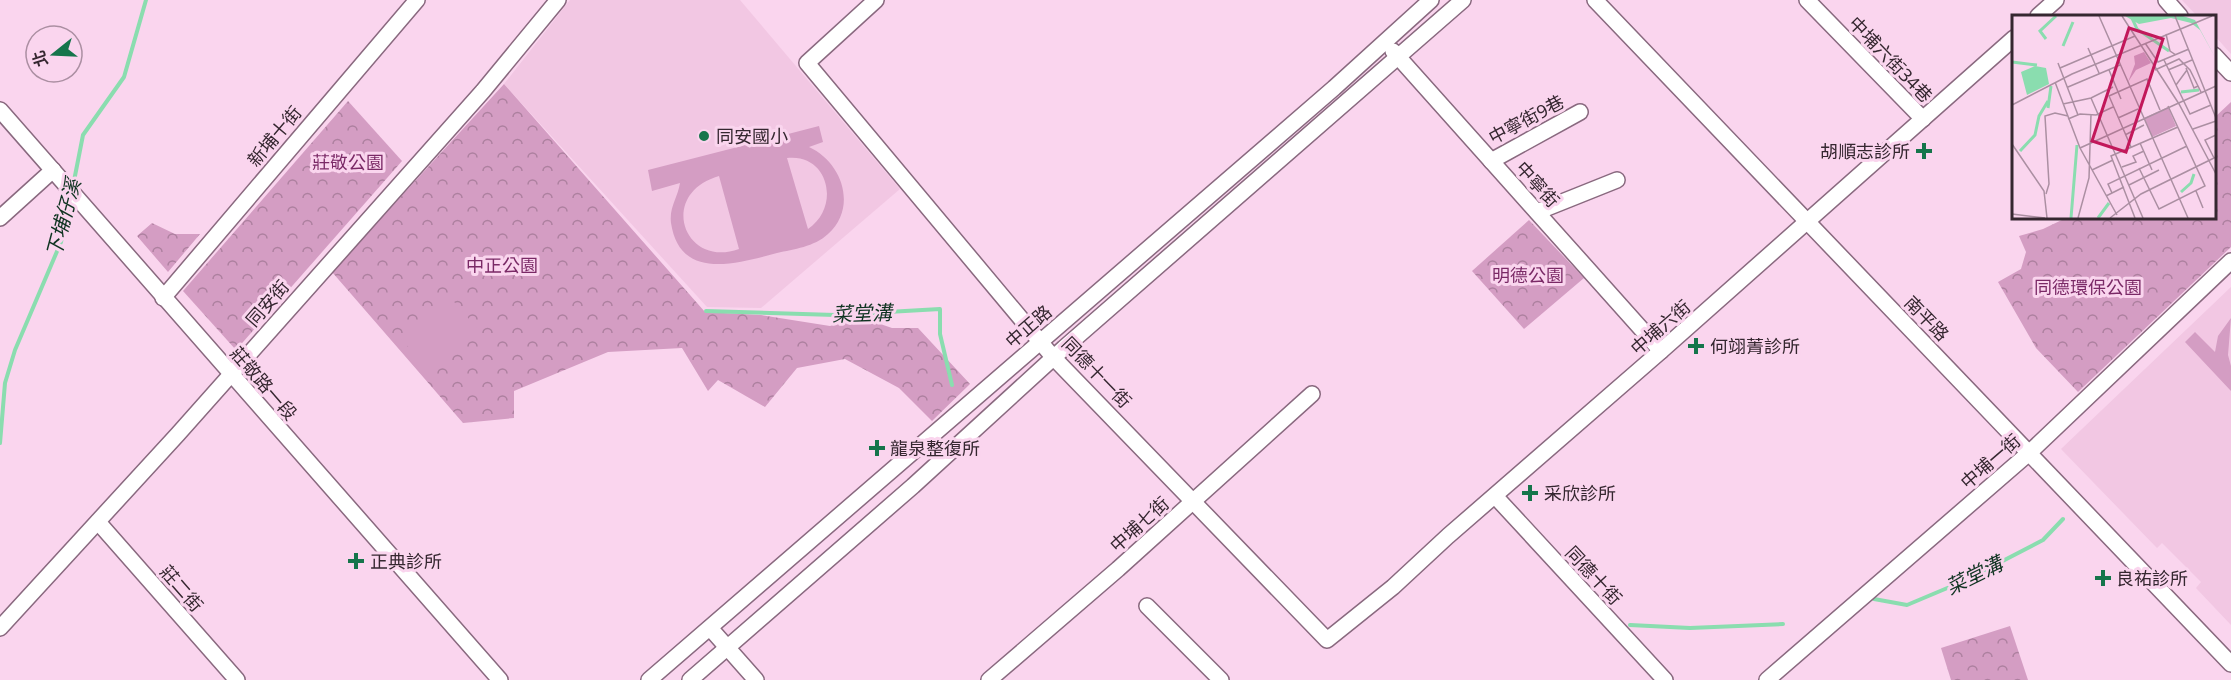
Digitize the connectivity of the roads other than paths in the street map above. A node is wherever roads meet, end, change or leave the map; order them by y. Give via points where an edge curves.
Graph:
1 (417, 0) edge
2 (558, 0) edge
3 (876, 0) edge
4 (1431, 0) edge
5 (1463, 0) edge
6 (1595, 0) edge
7 (1807, 0) edge
8 (2056, 0) edge
9 (2166, 0) edge
10 (2039, 15) edge
11 (2180, 15) edge
12 (2012, 39) edge
13 (1385, 42) junction
14 (2216, 57) edge
15 (1399, 58) junction
16 (2231, 73) edge
17 (0, 110) edge
18 (1580, 112) dead end
19 (1923, 119) junction
20 (1491, 161) junction
21 (57, 175) junction
22 (1617, 180) dead end
23 (1537, 212) junction
24 (0, 218) edge
25 (1808, 222) junction
26 (2231, 261) edge
27 (163, 298) junction
28 (1041, 340) junction
29 (1662, 351) junction
30 (1053, 357) junction
31 (230, 375) junction
32 (1312, 394) dead end
33 (2029, 453) junction
34 (1495, 496) junction
35 (1195, 501) junction
36 (98, 522) junction
37 (1147, 606) dead end
38 (0, 628) edge
39 (710, 628) junction
40 (1327, 640) joint
41 (729, 648) junction
42 (2231, 664) edge
43 (237, 680) edge
44 (500, 680) edge
45 (649, 680) edge
46 (690, 680) edge
47 (756, 680) edge
48 (989, 680) edge
49 (1221, 680) edge
50 (1665, 680) edge
51 (1767, 680) edge

1 - 27 street, 新埔十街
2 - 31 street, 同安街 via 483,91
3 - 28 street, 同德十一街 via 807,63
4 - 13 street, 中正路
5 - 15 street
6 - 25 street, 南平路
7 - 19 street, 中埔六街34巷
8 - 10 street
9 - 11 street
12 - 19 street, 中埔六街
13 - 15 street, 中寧街
13 - 28 street, 中正路
14 - 16 street
15 - 20 street, 中寧街
15 - 30 street
17 - 21 street, 莊敬路一段
18 - 20 street, 中寧街9巷
19 - 25 street, 中埔六街
20 - 23 street, 中寧街
21 - 24 street
21 - 27 street, 莊敬路一段
22 - 23 street
23 - 29 street, 中寧街
25 - 29 street, 中埔六街
25 - 33 street, 南平路
26 - 33 street, 中埔一街
27 - 31 street, 莊敬路一段
28 - 30 street, 同德十一街
28 - 39 street, 中正路
29 - 34 street, 中埔六街
30 - 35 street, 同德十一街
30 - 41 street
31 - 36 street, 同安街
31 - 44 street, 莊敬路一段
32 - 35 street, 中埔七街
33 - 42 street, 南平路
33 - 51 street, 中埔一街
34 - 40 street, 中埔六街
34 - 50 street, 同德十街
35 - 40 street, 同德十一街
35 - 48 street, 中埔七街
36 - 38 street, 同安街
36 - 43 street, 莊二街
37 - 49 street
39 - 41 street
39 - 45 street, 中正路
41 - 46 street
41 - 47 street

